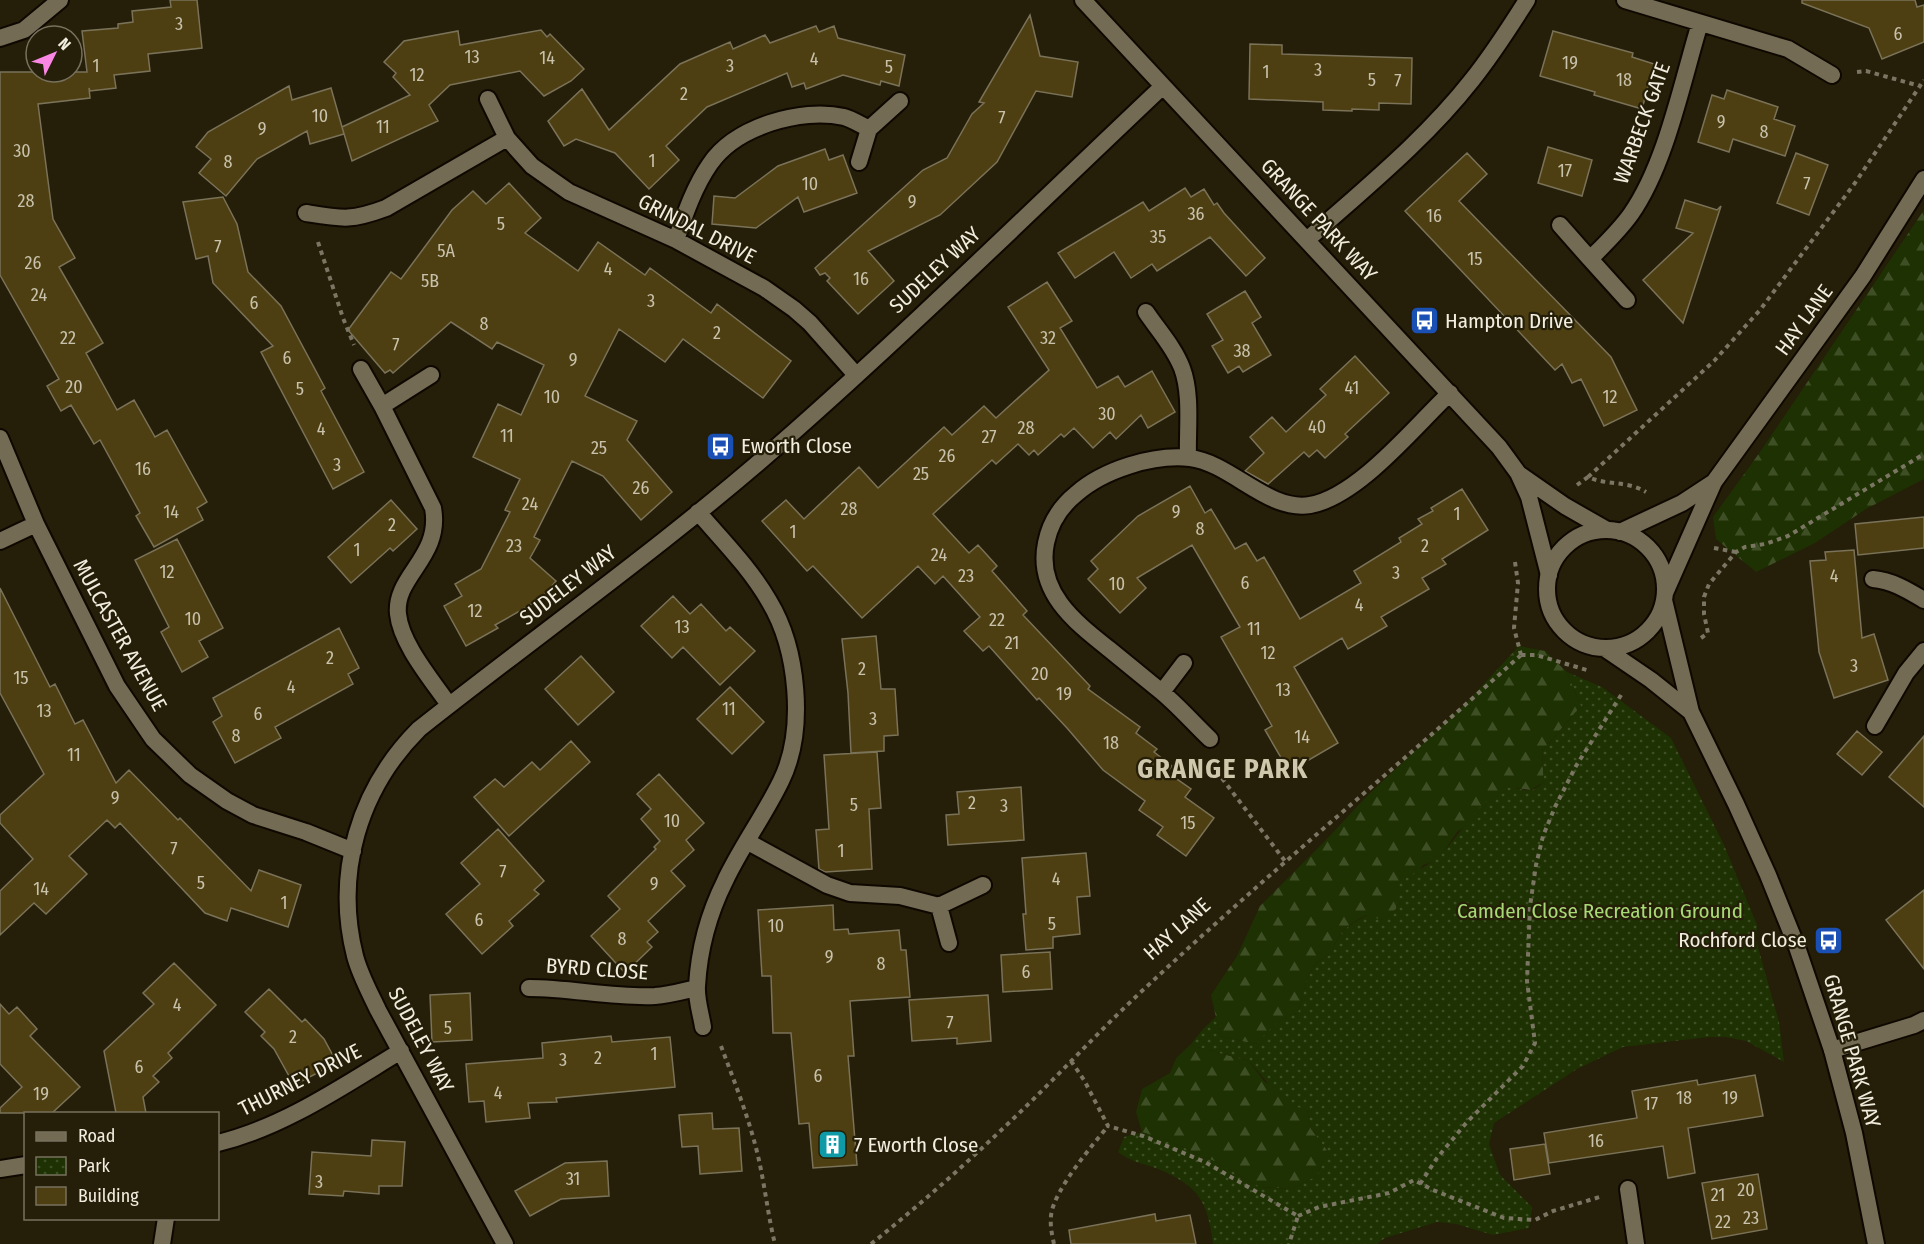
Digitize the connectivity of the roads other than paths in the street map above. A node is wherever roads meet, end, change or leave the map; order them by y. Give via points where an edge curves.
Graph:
1 (60, 0) edge
2 (1083, 0) edge
3 (1527, 0) edge
4 (1625, 0) edge
5 (1700, 23) junction
6 (0, 38) edge
7 (1832, 75) road end
8 (1162, 86) junction
9 (488, 99) dead end
10 (900, 101) dead end
11 (869, 129) junction
12 (507, 138) junction
13 (859, 162) dead end
14 (1924, 179) edge
15 (306, 213) road end
16 (1560, 225) dead end
17 (676, 240) junction
18 (1307, 240) junction
19 (1590, 259) junction
20 (1627, 300) dead end
21 (1146, 312) dead end
22 (361, 369) road end
23 (431, 375) dead end
24 (856, 375) junction
25 (1450, 393) junction
26 (382, 406) junction
27 (0, 438) edge
28 (1188, 458) junction
29 (1518, 473) junction
30 (1714, 482) junction
31 (698, 512) junction
32 (36, 524) junction
33 (1614, 531) junction
34 (0, 541) edge
35 (1549, 575) junction
36 (1873, 579) dead end
37 (1664, 596) junction
38 (1924, 600) edge
39 (1604, 648) junction
40 (1924, 651) edge
41 (1184, 663) dead end
42 (1162, 692) junction
43 (449, 705) junction
44 (1691, 712) junction
45 (1875, 726) dead end
46 (1210, 739) road end
47 (748, 842) junction
48 (353, 850) junction
49 (983, 885) dead end
50 (939, 906) junction
51 (949, 943) dead end
52 (529, 988) dead end
53 (696, 988) junction
54 (1924, 1020) edge
55 (703, 1027) road end
56 (1832, 1050) junction
57 (400, 1051) junction
58 (219, 1143) edge
59 (24, 1165) edge
60 (0, 1168) edge
61 (1628, 1189) road end
62 (166, 1220) edge
63 (162, 1244) edge
64 (505, 1244) edge
65 (1636, 1244) edge
66 (1876, 1244) edge

1 - 6 street via 24,30
2 - 8 street, GRANGE PARK WAY
3 - 18 street via 1472,80 1435,121
4 - 5 street
5 - 7 street via 1788,49
5 - 19 street, WARBECK GATE via 1652,178 1631,214
8 - 18 street, GRANGE PARK WAY
8 - 24 street, SUDELEY WAY
9 - 12 street, GRINDAL DRIVE
10 - 11 street
11 - 13 street
11 - 17 street via 846,117 805,114 778,120 736,140 711,163
12 - 15 street via 386,208 347,220
12 - 17 street, GRINDAL DRIVE via 550,181
14 - 30 street, HAY LANE via 1863,276
16 - 19 street
17 - 24 street, GRINDAL DRIVE via 794,309
18 - 25 street, GRANGE PARK WAY
19 - 20 street
21 - 28 street via 1172,349 1186,383
22 - 26 street
23 - 26 street
24 - 31 street, SUDELEY WAY
25 - 28 street via 1358,480 1341,493 1310,505 1279,501 1207,462
25 - 29 street, GRANGE PARK WAY
26 - 43 street via 428,497 435,522 433,538 399,602 399,620 410,646
27 - 32 street, MULCASTER AVENUE
28 - 42 street via 1125,467 1088,484 1061,508 1051,524 1044,553 1048,583 1057,600
29 - 33 street, GRANGE PARK WAY via 1565,506
29 - 35 street, GRANGE PARK WAY via 1531,504
30 - 33 street, HAY LANE via 1682,503
30 - 37 street, HAY LANE
31 - 43 street, SUDELEY WAY
31 - 47 street via 769,600 791,662 795,693 790,752 782,779
32 - 34 street
32 - 48 street, MULCASTER AVENUE via 117,686 153,739 190,775 227,801 253,815
33 - 35 street, GRANGE PARK WAY via 1592,532 1569,543 1559,553
33 - 37 street, GRANGE PARK WAY via 1641,541 1658,560
35 - 39 street, GRANGE PARK WAY via 1549,604 1563,630 1580,642
36 - 38 street via 1887,580
37 - 39 street via 1660,614 1644,634 1625,645
37 - 44 street, GRANGE PARK WAY
39 - 44 street, GRANGE PARK WAY
40 - 45 street
41 - 42 street
42 - 46 street
43 - 48 street, SUDELEY WAY via 419,729 389,763 373,789
44 - 56 street, GRANGE PARK WAY via 1768,875
47 - 50 street via 808,876 850,893 900,896
47 - 53 street via 725,880 712,912
48 - 57 street, SUDELEY WAY via 348,902 356,956
49 - 50 street
50 - 51 street
52 - 53 street, BYRD CLOSE via 656,996
53 - 55 street
54 - 56 street
56 - 66 street, GRANGE PARK WAY via 1854,1133
57 - 58 street, THURNEY DRIVE via 294,1114
57 - 64 street, SUDELEY WAY
59 - 60 street
61 - 65 street
62 - 63 street

